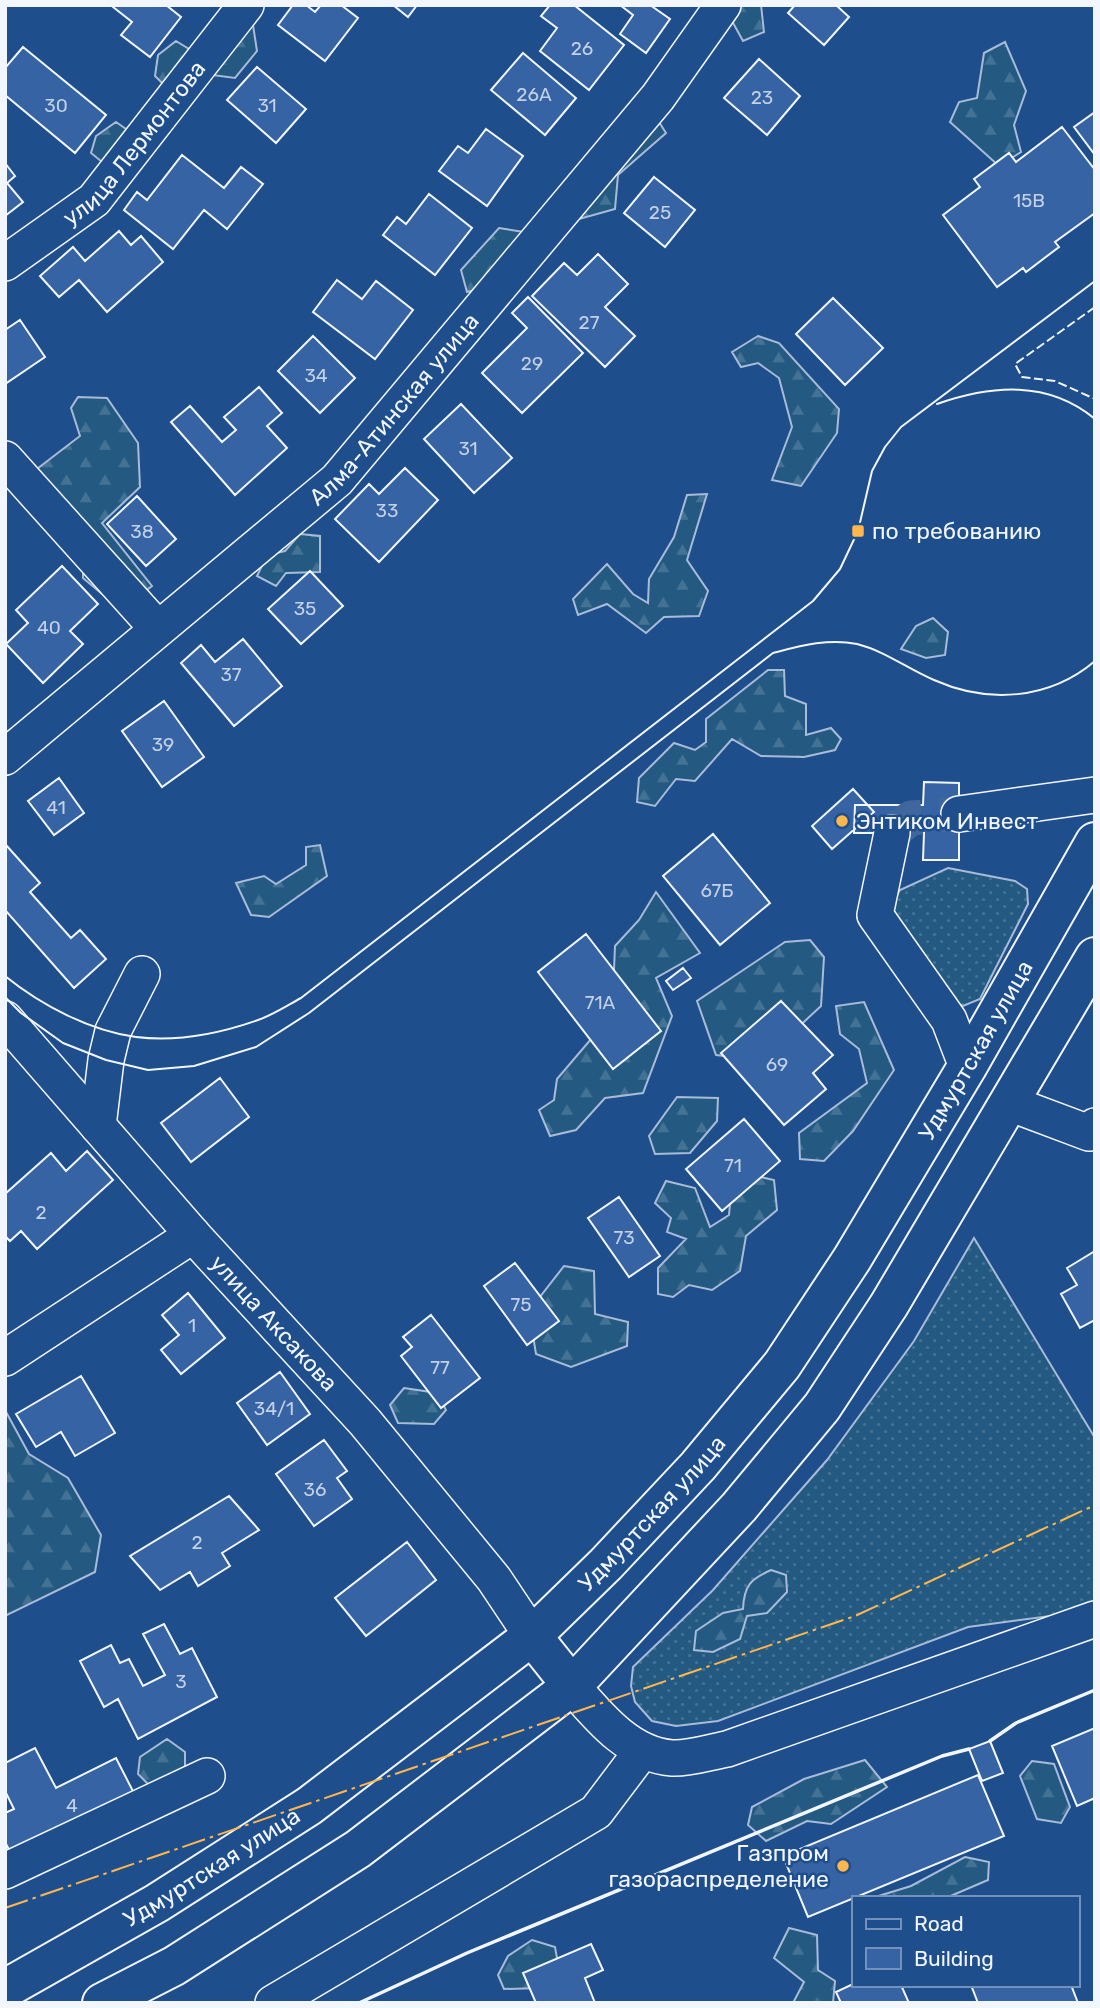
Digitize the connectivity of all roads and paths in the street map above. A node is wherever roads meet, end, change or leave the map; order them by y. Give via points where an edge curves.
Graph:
1 (246, 5) edge
2 (723, 5) edge
3 (5, 263) edge
4 (5, 459) edge
5 (158, 629) junction
6 (5, 757) edge
7 (1095, 794) edge
8 (959, 814) tunnel mouth
9 (892, 833) dead end
10 (1095, 842) edge
11 (142, 974) dead end
12 (1089, 982) edge
13 (5, 1020) edge
14 (967, 1067) junction
15 (1009, 1103) junction
16 (98, 1126) junction
17 (1095, 1126) edge
18 (193, 1235) junction
19 (5, 1357) edge
20 (1095, 1619) edge
21 (532, 1636) junction
22 (572, 1686) junction
23 (642, 1751) junction
24 (207, 1776) dead end
25 (5, 1871) edge
26 (5, 1989) edge
27 (102, 2003) edge
28 (273, 2003) edge

1 - 3 street, улица Лермонтова via 94,200
2 - 5 street, Алма-Атинская улица via 658,97 337,480
4 - 5 street
5 - 6 street, Алма-Атинская улица
7 - 8 street
9 - 14 street via 875,915 949,1020
10 - 14 main road, Удмуртская улица
11 - 16 street via 113,1031
12 - 15 main road
13 - 16 street, улица Аксакова
14 - 21 main road, Удмуртская улица via 852,1259 782,1365 698,1466
15 - 17 street via 1089,1133
15 - 22 main road via 889,1305 822,1407 739,1507
16 - 18 street, улица Аксакова
18 - 19 street
18 - 21 street, улица Аксакова via 365,1422 494,1579
20 - 23 street via 727,1749 673,1758
21 - 22 main road
21 - 26 main road, Удмуртская улица via 309,1806 158,1903
22 - 23 street via 605,1724
22 - 27 main road via 358,1849 173,1966
23 - 28 street via 596,1812
24 - 25 street

